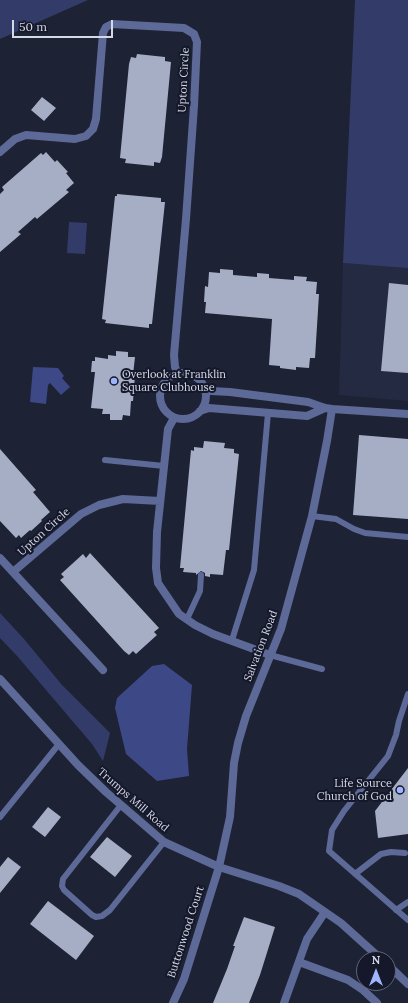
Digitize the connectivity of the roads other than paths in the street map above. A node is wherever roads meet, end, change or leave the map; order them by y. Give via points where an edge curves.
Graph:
1 (0, 152) edge
2 (178, 374) junction
3 (205, 389) junction
4 (328, 409) junction
5 (200, 411) junction
6 (268, 413) junction
7 (408, 414) edge
8 (174, 418) junction
9 (105, 460) dead end
10 (164, 466) junction
11 (160, 501) junction
12 (312, 516) junction
13 (408, 537) edge
14 (0, 558) edge
15 (13, 572) junction
16 (201, 575) dead end
17 (187, 620) junction
18 (232, 640) junction
19 (270, 655) junction
20 (322, 669) dead end
21 (103, 670) dead end
22 (0, 679) edge
23 (407, 698) edge
24 (59, 744) junction
25 (121, 805) junction
26 (0, 817) edge
27 (164, 842) junction
28 (405, 853) dead end
29 (219, 867) junction
30 (355, 874) junction
31 (408, 902) edge
32 (396, 910) junction
33 (325, 912) junction
34 (408, 920) edge
35 (372, 951) edge
36 (298, 962) junction
37 (396, 973) edge
38 (408, 984) edge
39 (173, 1003) edge
40 (284, 1003) edge
41 (377, 1003) edge

1 - 2 street, Upton Circle via 15,139 26,135 75,139 86,136 92,129 96,119 103,32 106,27 112,24 184,28 194,34 197,42 194,106 174,356
2 - 3 street via 185,373 197,378
2 - 8 street via 165,381 159,394 163,408
3 - 4 street via 308,402
3 - 5 street via 206,397
4 - 6 street via 307,416
4 - 7 street
4 - 12 street, Salvation Road via 327,441
5 - 6 street via 209,408
5 - 8 street via 188,419
6 - 18 lane via 254,570
8 - 10 street via 168,429
9 - 10 lane
10 - 11 street
11 - 15 street, Upton Circle via 123,499 100,505 81,514
11 - 17 street via 156,552 158,583 179,614
12 - 13 lane via 336,519 365,533
12 - 19 street, Salvation Road via 281,629
14 - 15 street
15 - 21 street
16 - 17 lane via 200,591
17 - 18 street via 213,634
18 - 19 street
19 - 20 lane
19 - 29 street, Salvation Road via 238,743 230,817
22 - 24 street, Trumps Mill Road
23 - 30 lane via 388,756 332,830 329,851
24 - 25 street, Trumps Mill Road
24 - 26 lane
25 - 27 street, Trumps Mill Road
25 - 27 lane via 63,879 64,890 92,915 102,916 110,910
27 - 29 street, Trumps Mill Road
28 - 30 lane via 381,854
29 - 33 street, Trumps Mill Road via 299,894
29 - 39 street, Buttonwood Court via 184,980
30 - 32 lane
31 - 32 lane
32 - 34 lane
33 - 35 street, Trumps Mill Road via 342,923
33 - 36 street via 307,939
36 - 40 street
36 - 41 street via 348,980 364,990
37 - 38 street

